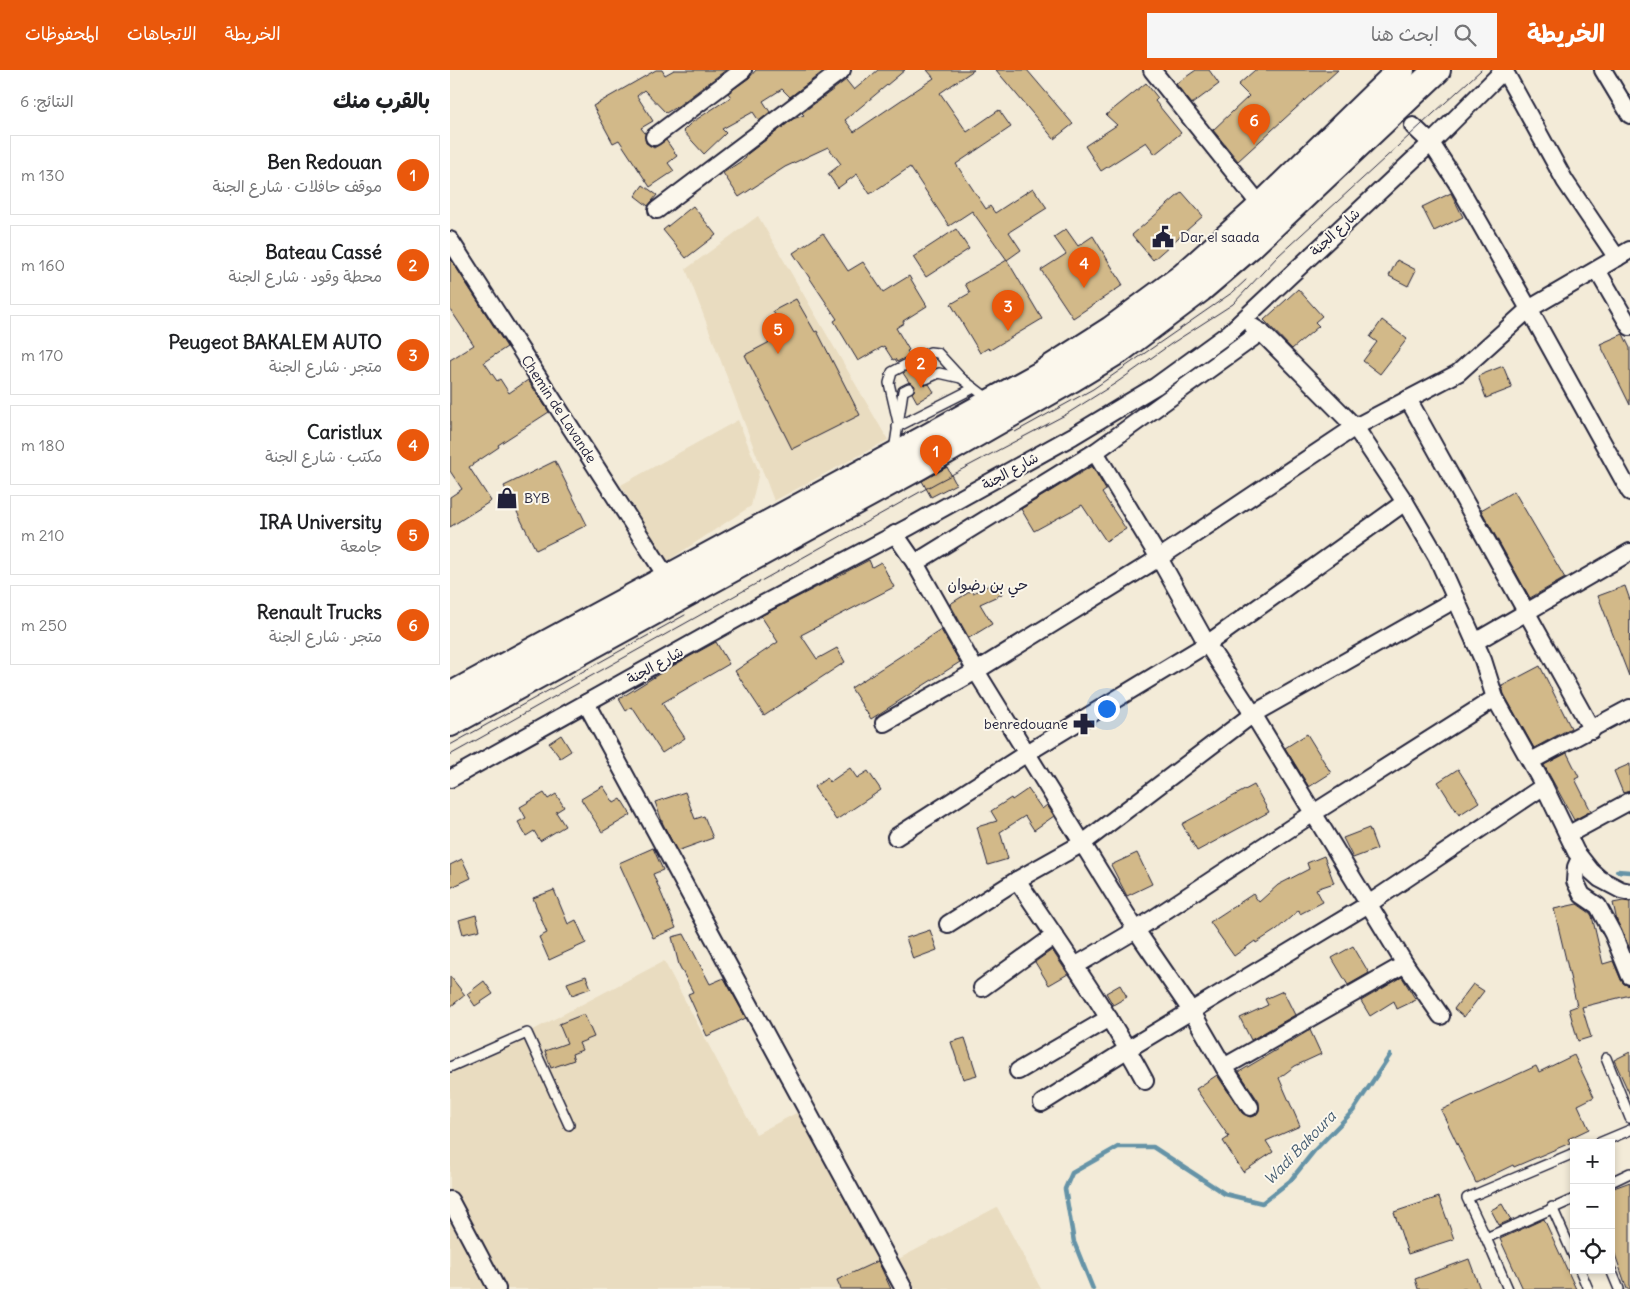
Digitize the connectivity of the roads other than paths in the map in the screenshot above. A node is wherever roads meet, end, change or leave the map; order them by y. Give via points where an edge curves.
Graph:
1 (743, 70) edge
2 (842, 70) edge
3 (1152, 70) edge
4 (1400, 70) edge
5 (1437, 70) edge
6 (1504, 70) edge
7 (1603, 70) edge
8 (1630, 115) edge
9 (1413, 126) dead end
10 (654, 137) dead end
11 (1431, 142) junction
12 (1261, 206) junction
13 (657, 210) dead end
14 (450, 240) edge
15 (1623, 254) edge
16 (1597, 270) junction
17 (1529, 309) junction
18 (1243, 320) junction
19 (1630, 327) edge
20 (1261, 332) junction
21 (961, 378) junction
22 (926, 379) dead end
23 (909, 388) dead end
24 (983, 395) junction
25 (1408, 399) junction
26 (898, 424) junction
27 (1355, 427) junction
28 (1095, 452) junction
29 (893, 457) junction
30 (1630, 492) edge
31 (1405, 502) junction
32 (895, 534) junction
33 (1630, 552) edge
34 (1159, 558) junction
35 (914, 563) junction
36 (668, 579) junction
37 (1456, 599) junction
38 (1527, 612) junction
39 (1475, 642) junction
40 (1207, 644) junction
41 (976, 671) junction
42 (450, 696) edge
43 (1495, 698) junction
44 (586, 704) junction
45 (1630, 708) edge
46 (1253, 714) junction
47 (884, 723) dead end
48 (450, 724) edge
49 (1592, 730) junction
50 (1028, 752) junction
51 (1531, 762) junction
52 (450, 779) edge
53 (1544, 786) junction
54 (1630, 801) edge
55 (1312, 814) junction
56 (1568, 834) junction
57 (896, 837) dead end
58 (1082, 843) junction
59 (1580, 858) junction
60 (1018, 880) junction
61 (1630, 892) edge
62 (1367, 905) junction
63 (948, 924) dead end
64 (1136, 930) junction
65 (1054, 936) junction
66 (1405, 964) junction
67 (1075, 966) junction
68 (1630, 976) edge
69 (982, 988) dead end
70 (1192, 1012) junction
71 (1441, 1016) dead end
72 (1108, 1018) junction
73 (1128, 1049) junction
74 (1606, 1058) dead end
75 (450, 1067) edge
76 (1224, 1067) junction
77 (1018, 1071) dead end
78 (1145, 1081) dead end
79 (1042, 1103) dead end
80 (1250, 1107) dead end
81 (1630, 1118) edge
82 (569, 1125) dead end
83 (1630, 1130) edge
84 (1609, 1139) edge
85 (1570, 1155) edge
86 (1630, 1173) edge
87 (1615, 1180) edge
88 (450, 1200) edge
89 (1570, 1201) edge
90 (1552, 1208) junction
91 (1486, 1238) junction
92 (1570, 1247) edge
93 (1582, 1274) edge
94 (1613, 1274) edge
95 (497, 1289) edge
96 (904, 1289) edge
97 (1508, 1289) edge
98 (1588, 1289) edge
99 (1619, 1289) edge

1 - 10 street
2 - 13 street
3 - 12 street
4 - 12 main road
5 - 48 main road via 1249,247 1119,350 919,466
6 - 11 street, شارع الجنة
6 - 15 street via 1565,181
7 - 8 street
9 - 11 street
11 - 17 street
11 - 18 street, شارع الجنة
12 - 24 main road via 1184,276 1096,340 1042,374
14 - 36 street, Chemin de Lavande
15 - 16 street
16 - 17 street
16 - 19 street
17 - 25 street via 1458,373
17 - 30 street
18 - 20 street
18 - 32 street, شارع الجنة via 1156,386 1073,436
20 - 27 street
20 - 28 street
21 - 22 lane via 939,373
21 - 24 lane
21 - 26 lane via 938,353 930,352 892,372 889,383
23 - 26 lane via 904,391
24 - 26 lane
24 - 29 main road
25 - 27 street
25 - 38 street
26 - 29 lane
27 - 31 street
27 - 34 street
28 - 34 street
28 - 35 street
29 - 36 main road
31 - 37 street via 1437,557
31 - 40 street
32 - 35 street
32 - 44 street, شارع الجنة
33 - 38 street
34 - 40 street
34 - 41 street
35 - 41 street
36 - 42 main road
37 - 39 street
37 - 46 street
38 - 39 street
38 - 49 street
39 - 43 street
40 - 46 street
40 - 50 street
41 - 47 street
41 - 50 street
43 - 51 street
43 - 55 street
44 - 52 street, شارع الجنة
44 - 96 street
45 - 49 street
46 - 55 street
46 - 58 street
49 - 51 street
50 - 57 street
50 - 58 street
51 - 53 street
53 - 56 street
53 - 62 street
54 - 56 street
55 - 62 street
55 - 64 street
56 - 59 street
58 - 60 street
58 - 64 street
59 - 61 street via 1600,879
59 - 68 street via 1575,881 1582,895 1598,906
60 - 63 street
60 - 65 street
62 - 66 street
62 - 70 street
64 - 67 street
64 - 70 street
65 - 67 street
65 - 69 street
66 - 71 street
66 - 76 street
67 - 72 street
70 - 73 street
70 - 76 street
72 - 73 street
72 - 77 street
73 - 78 street
73 - 79 street
74 - 81 lane
75 - 82 lane via 527,1033
76 - 80 street
83 - 84 lane
85 - 91 lane via 1467,1198
86 - 87 lane
88 - 95 street
89 - 90 lane
90 - 91 lane
90 - 92 lane
91 - 97 lane
93 - 98 lane
94 - 99 lane

